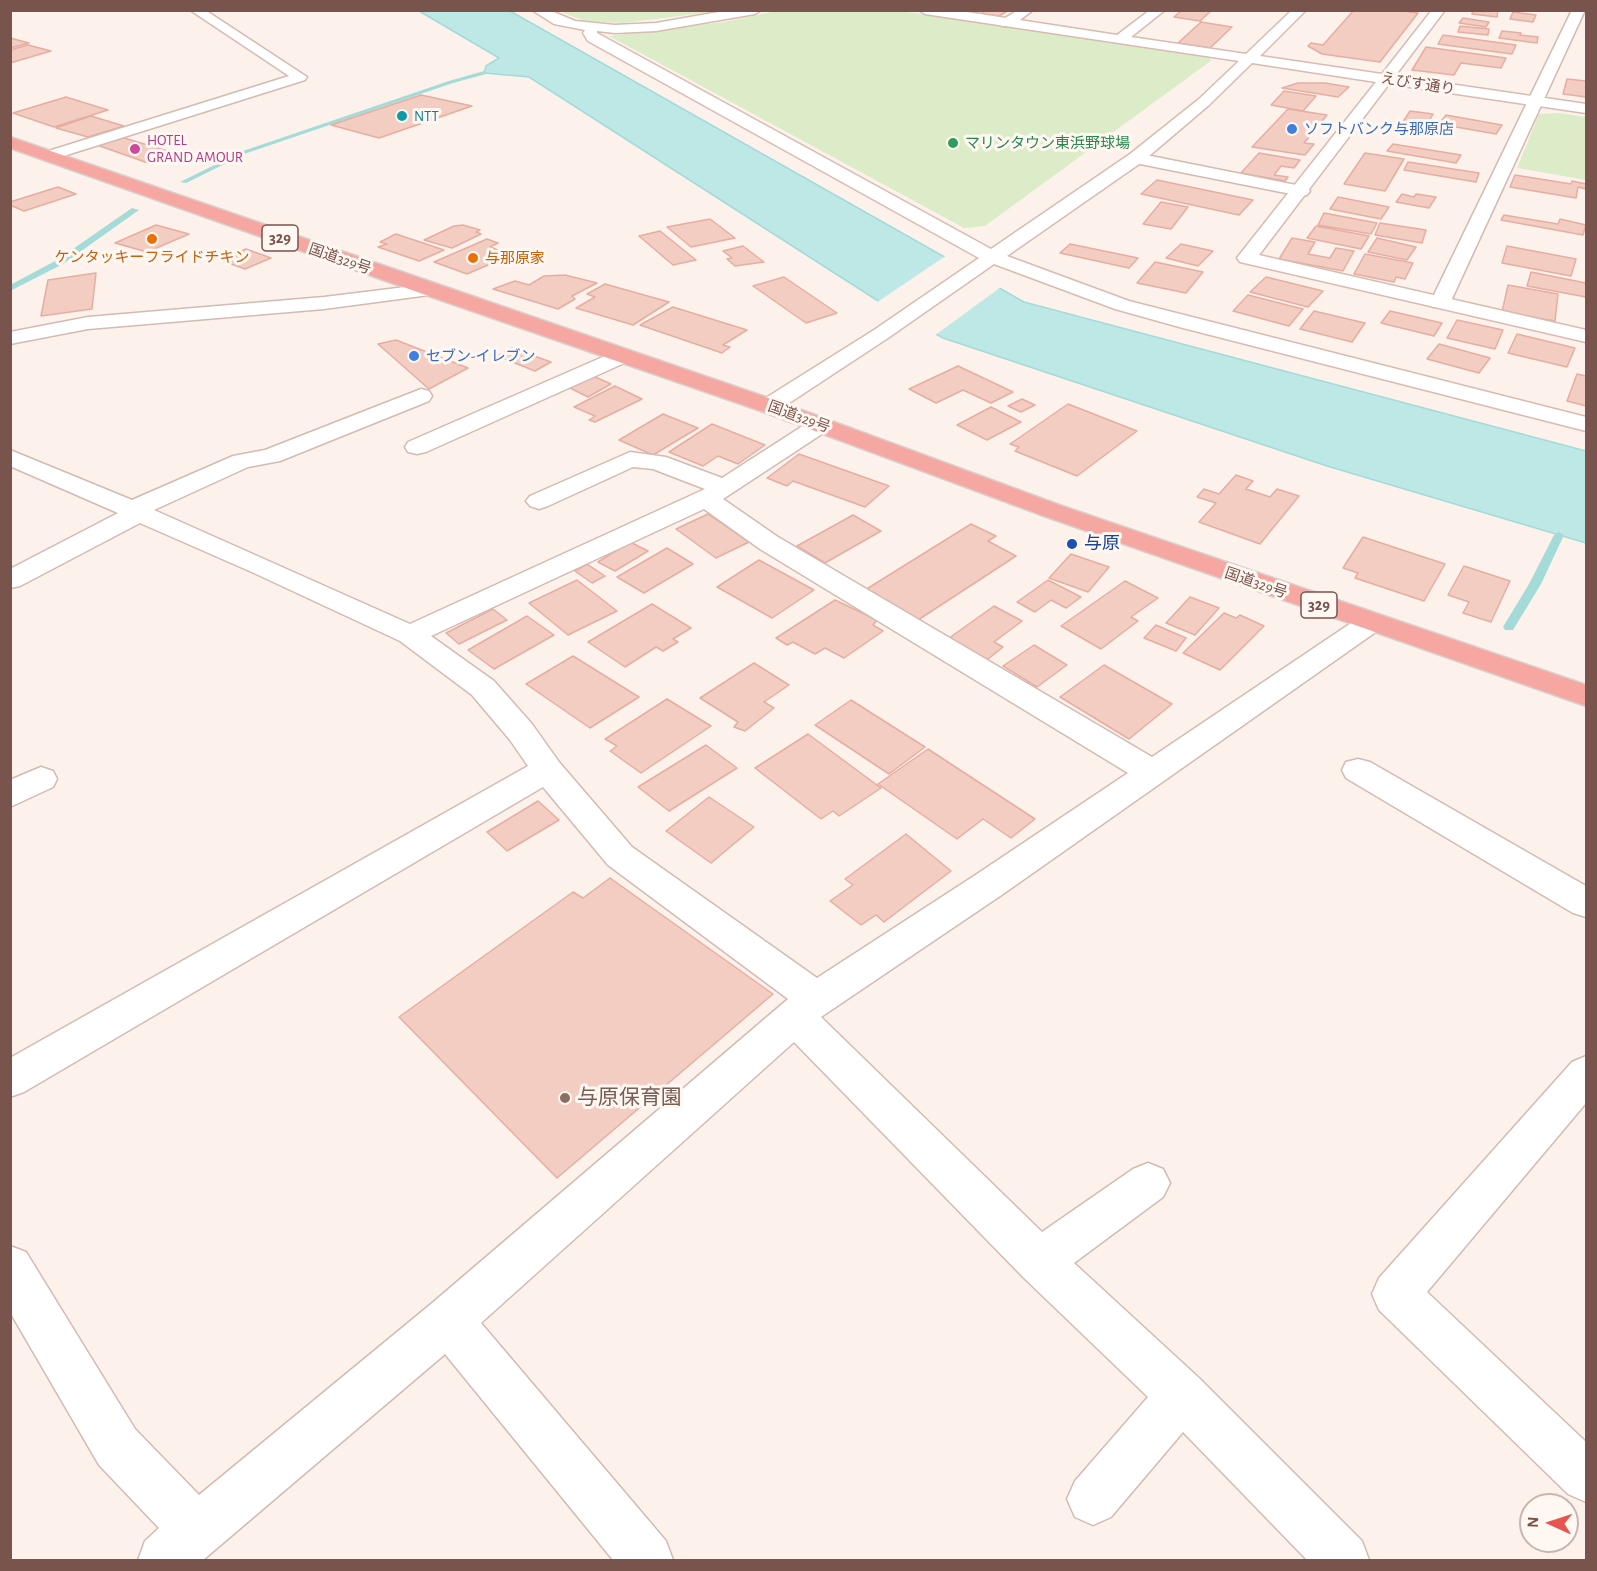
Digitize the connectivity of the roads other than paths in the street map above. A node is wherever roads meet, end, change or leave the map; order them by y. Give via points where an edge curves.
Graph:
1 (195, 10) edge
2 (538, 10) edge
3 (755, 10) edge
4 (925, 10) edge
5 (1027, 10) edge
6 (1159, 10) edge
7 (1300, 10) edge
8 (1439, 10) edge
9 (1579, 10) edge
10 (1007, 23) junction
11 (592, 28) junction
12 (1120, 39) junction
13 (1250, 58) junction
14 (1386, 79) junction
15 (1536, 102) junction
16 (1587, 109) edge
17 (10, 142) edge
18 (48, 156) junction
19 (1136, 158) junction
20 (1301, 191) junction
21 (992, 257) junction
22 (430, 290) junction
23 (1440, 303) junction
24 (1587, 336) edge
25 (10, 338) edge
26 (621, 356) junction
27 (421, 396) dead end
28 (769, 406) junction
29 (1587, 424) edge
30 (820, 425) junction
31 (417, 447) dead end
32 (12, 458) edge
33 (716, 493) junction
34 (539, 501) dead end
35 (136, 511) junction
36 (10, 580) edge
37 (1370, 622) junction
38 (410, 635) junction
39 (1587, 696) edge
40 (547, 770) junction
41 (1358, 770) dead end
42 (1152, 772) junction
43 (41, 779) dead end
44 (10, 795) edge
45 (1587, 903) edge
46 (805, 1007) junction
47 (1587, 1074) edge
48 (10, 1079) edge
49 (1148, 1183) dead end
50 (1039, 1261) junction
51 (10, 1268) edge
52 (448, 1321) junction
53 (1182, 1395) junction
54 (1587, 1476) edge
55 (1093, 1499) dead end
56 (181, 1545) edge
57 (647, 1560) edge
58 (1343, 1560) edge

1 - 18 street via 300,77
2 - 11 street via 559,21
3 - 11 street via 647,28
4 - 10 street, えびす通り
5 - 10 street
6 - 12 street
7 - 13 street
8 - 14 street
9 - 15 street
10 - 12 street, えびす通り
11 - 21 street via 593,38
12 - 13 street, えびす通り
13 - 14 street, えびす通り
13 - 19 street via 1183,122
14 - 15 street, えびす通り
14 - 20 street
15 - 16 street, えびす通り
15 - 23 street
17 - 18 highway, 国道329号 / 329
18 - 22 highway, 国道329号 / 329
19 - 20 street
19 - 21 street
20 - 23 street via 1247,258
21 - 28 street
21 - 29 street via 1122,304 1191,324
22 - 25 street via 88,323
22 - 26 highway, 国道329号 / 329
23 - 24 street
26 - 28 highway, 国道329号 / 329
26 - 31 street
27 - 35 street via 271,456 242,461
28 - 30 highway, 国道329号 / 329
30 - 33 street
30 - 37 highway, 国道329号 / 329 via 1053,512
32 - 35 street
33 - 34 street via 657,462 630,459
33 - 38 street
33 - 42 street via 769,543
35 - 36 street
35 - 38 street
37 - 39 highway, 国道329号 / 329
37 - 42 street
38 - 40 street via 483,687
40 - 46 street via 620,856
40 - 48 street
41 - 45 street
42 - 46 street
43 - 44 street
46 - 50 street
46 - 52 street
47 - 54 street via 1395,1294
49 - 50 street
50 - 53 street
51 - 56 street
52 - 56 street
52 - 57 street
53 - 55 street
53 - 58 street

